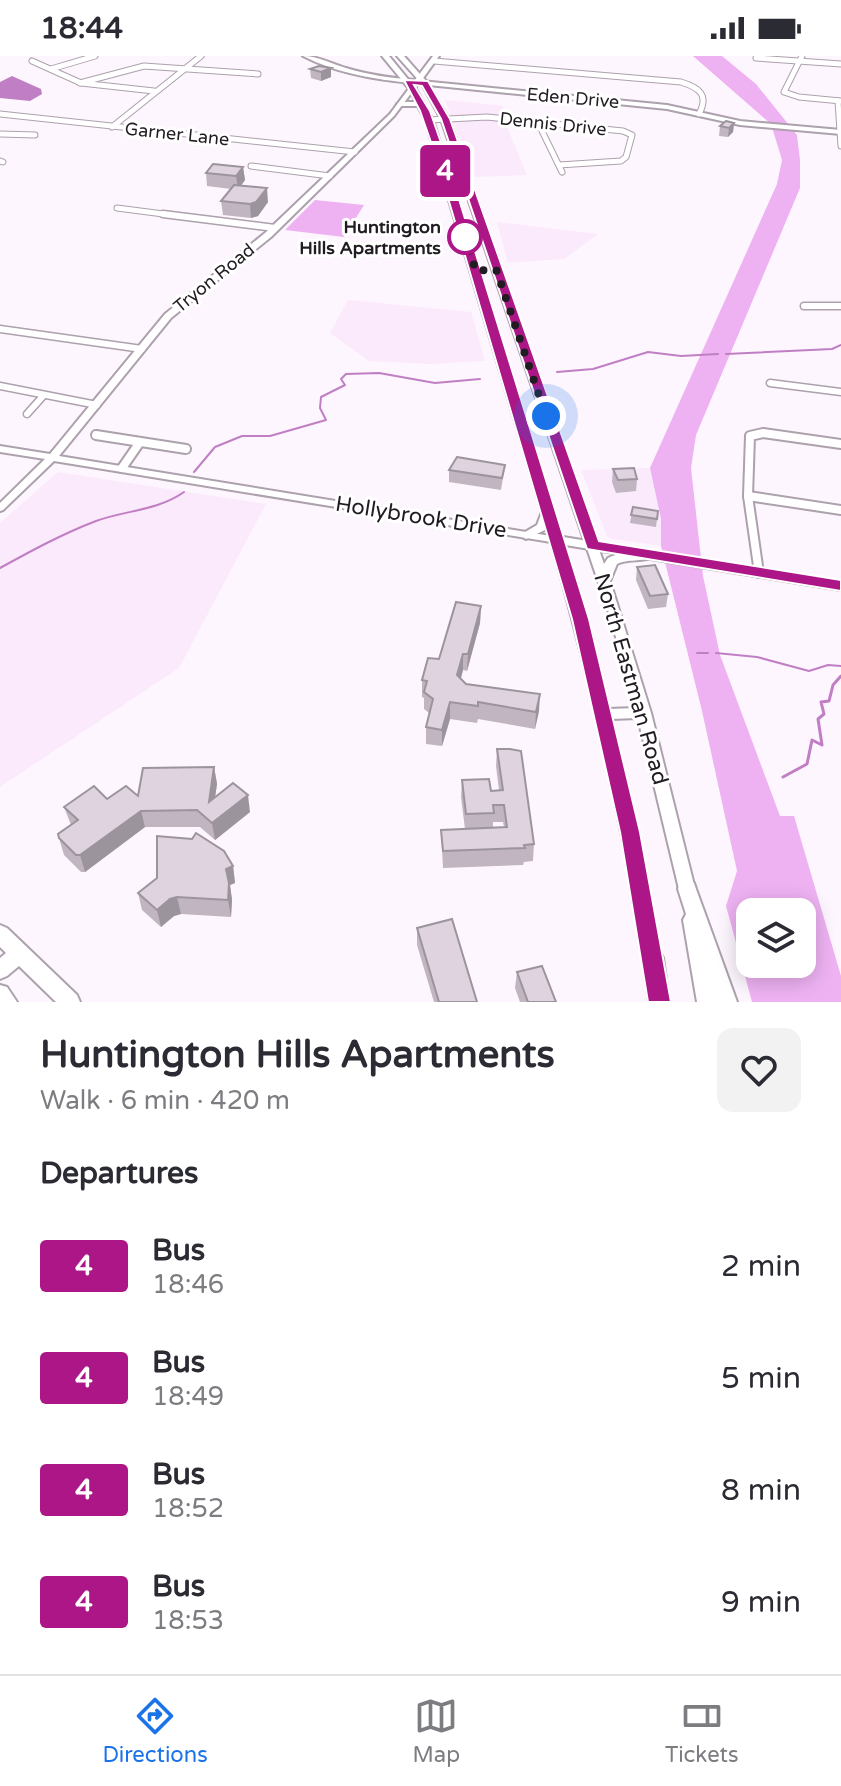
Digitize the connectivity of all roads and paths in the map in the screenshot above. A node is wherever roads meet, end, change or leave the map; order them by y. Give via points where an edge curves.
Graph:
1 (95, 56) edge
2 (201, 56) edge
3 (306, 56) edge
4 (385, 56) edge
5 (400, 56) edge
6 (756, 58) edge
7 (800, 59) edge
8 (32, 61) dead end
9 (433, 61) edge
10 (841, 64) edge
11 (412, 67) junction
12 (50, 69) junction
13 (184, 69) junction
14 (258, 74) dead end
15 (80, 83) junction
16 (417, 83) junction
17 (154, 91) junction
18 (840, 101) edge
19 (401, 104) junction
20 (422, 104) junction
21 (0, 114) edge
22 (699, 114) junction
23 (9, 115) junction
24 (445, 119) junction
25 (429, 120) junction
26 (0, 122) edge
27 (545, 123) junction
28 (112, 127) junction
29 (841, 132) edge
30 (0, 134) edge
31 (35, 135) dead end
32 (841, 146) edge
33 (355, 152) junction
34 (440, 154) junction
35 (457, 154) junction
36 (251, 166) dead end
37 (330, 176) junction
38 (117, 208) dead end
39 (275, 228) junction
40 (496, 269) junction
41 (476, 271) junction
42 (804, 306) dead end
43 (841, 306) edge
44 (0, 329) edge
45 (142, 349) junction
46 (770, 383) dead end
47 (0, 386) edge
48 (841, 392) edge
49 (44, 395) junction
50 (97, 405) junction
51 (27, 414) dead end
52 (96, 435) dead end
53 (140, 442) junction
54 (556, 442) junction
55 (529, 443) junction
56 (841, 444) edge
57 (0, 449) edge
58 (186, 449) dead end
59 (53, 457) junction
60 (122, 468) junction
61 (748, 496) junction
62 (0, 508) edge
63 (548, 510) junction
64 (841, 510) edge
65 (526, 535) junction
66 (557, 540) junction
67 (592, 546) junction
68 (650, 555) junction
69 (759, 573) junction
70 (604, 582) junction
71 (841, 586) edge
72 (644, 713) junction
73 (604, 714) junction
74 (687, 889) junction
75 (0, 934) edge
76 (19, 954) junction
77 (653, 958) joint
78 (0, 970) edge
79 (0, 994) edge
80 (7, 1002) edge
81 (70, 1002) edge
82 (659, 1002) edge
83 (707, 1002) edge
84 (727, 1002) edge

1 - 12 street
2 - 13 street
3 - 16 street, Eden Drive via 354,73
4 - 16 main road, North Eastman Road
5 - 11 main road, North Eastman Road
6 - 7 street
7 - 10 street
7 - 18 street via 783,89
8 - 12 street
9 - 11 main road
9 - 16 street, Tryon Road
9 - 22 street via 681,82 705,97
11 - 16 main road, North Eastman Road
12 - 15 street
13 - 14 street
13 - 15 street via 133,67
13 - 17 street
15 - 17 street
16 - 19 street, Tryon Road
16 - 20 main road, North Eastman Road
16 - 22 street, Eden Drive
16 - 24 main road, North Eastman Road
17 - 28 street
18 - 29 street
19 - 20 main road
19 - 33 street, Tryon Road
20 - 25 main road, North Eastman Road
21 - 23 street, Garner Lane
22 - 29 street, Eden Drive
23 - 26 street
23 - 28 street, Garner Lane
24 - 25 street, Dennis Drive
24 - 27 street, Dennis Drive
24 - 35 main road, North Eastman Road
25 - 34 main road, North Eastman Road
27 - 27 street, Dennis Drive via 542,131 560,168 626,157 632,134
28 - 33 street, Garner Lane
29 - 32 street
30 - 31 street
33 - 37 street, Tryon Road
34 - 35 main road
34 - 41 main road, North Eastman Road
35 - 40 main road, North Eastman Road
36 - 37 street
37 - 39 street, Tryon Road
38 - 39 street
39 - 45 street, Tryon Road via 177,307
40 - 41 main road
40 - 54 main road, North Eastman Road
41 - 55 main road, North Eastman Road
42 - 43 street
44 - 45 street
45 - 50 street, Tryon Road
46 - 48 street
47 - 49 street
49 - 50 street
49 - 51 street
50 - 59 street, Tryon Road
52 - 53 street
53 - 58 street
53 - 60 street
54 - 55 main road
54 - 67 main road, North Eastman Road
55 - 63 main road, North Eastman Road
56 - 61 street via 752,434
57 - 59 street, Hollybrook Drive
59 - 60 street, Hollybrook Drive
59 - 62 street, Tryon Road
60 - 65 street, Hollybrook Drive
61 - 64 street
61 - 69 street
63 - 65 main road via 542,527
63 - 66 main road, North Eastman Road
65 - 66 street, Hollybrook Drive
66 - 67 main road, Hollybrook Drive
66 - 73 main road, North Eastman Road
67 - 68 main road, Hollybrook Drive
67 - 70 main road, North Eastman Road
68 - 69 main road, Hollybrook Drive
68 - 70 main road via 612,561
69 - 71 main road, Hollybrook Drive
70 - 72 main road, North Eastman Road
72 - 73 main road
72 - 74 main road, North Eastman Road
73 - 77 main road, North Eastman Road
74 - 83 highway, North Eastman Road
74 - 84 highway
75 - 76 highway
76 - 78 highway
76 - 81 highway
77 - 82 highway, North Eastman Road
79 - 80 highway

